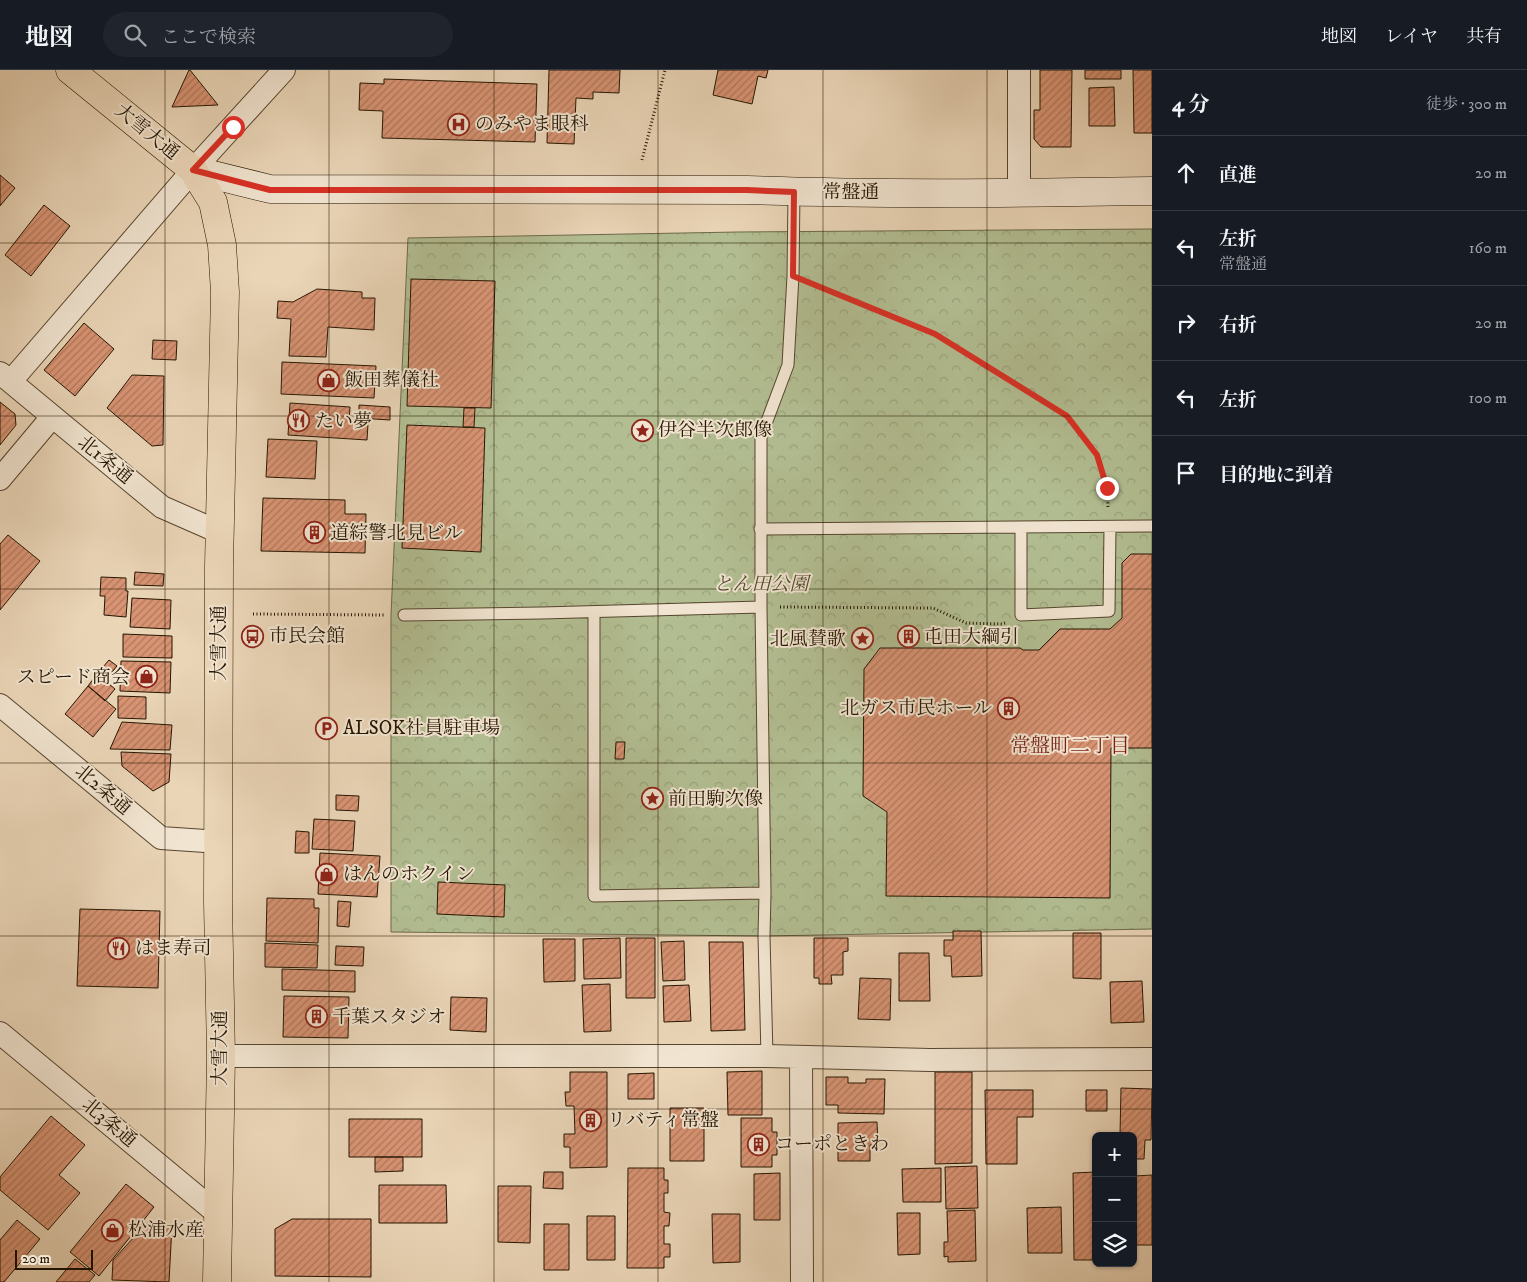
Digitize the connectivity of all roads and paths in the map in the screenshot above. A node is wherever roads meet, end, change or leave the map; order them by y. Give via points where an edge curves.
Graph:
1 (70, 70) edge
2 (284, 70) edge
3 (665, 70) edge
4 (1019, 70) edge
5 (642, 160) dead end
6 (193, 170) junction
7 (1152, 191) edge
8 (794, 192) junction
9 (1019, 193) junction
10 (793, 276) junction
11 (5, 377) edge
12 (52, 416) junction
13 (0, 478) edge
14 (1152, 526) edge
15 (1021, 527) junction
16 (1110, 527) junction
17 (760, 529) junction
18 (219, 532) junction
19 (761, 607) junction
20 (594, 612) junction
21 (253, 614) dead end
22 (1021, 614) junction
23 (404, 615) joint
24 (0, 704) edge
25 (220, 842) junction
26 (765, 893) junction
27 (2, 1038) edge
28 (220, 1056) junction
29 (767, 1056) junction
30 (801, 1057) junction
31 (1152, 1059) edge
32 (218, 1214) junction
33 (217, 1282) edge
34 (802, 1282) edge

1 - 6 highway, 大雪大通
2 - 6 street
3 - 5 path
4 - 9 street
6 - 8 main road, 常盤通 via 270,190
6 - 11 street
6 - 18 highway, 大雪大通 via 213,202 222,245 225,292
7 - 9 main road, 常盤通
8 - 9 main road, 常盤通
8 - 10 lane
10 - 16 path via 935,334 1067,416 1097,455 1107,488
10 - 17 lane via 788,365 761,437
11 - 12 street, 北1条通
12 - 13 street
12 - 18 street, 北1条通 via 162,507
14 - 16 lane
15 - 16 lane
15 - 17 lane
15 - 22 lane
16 - 22 lane via 1109,611
17 - 19 lane
18 - 25 highway, 大雪大通
19 - 20 lane
19 - 22 path via 933,608 966,624 1002,624
19 - 26 lane
20 - 23 lane
20 - 26 lane via 594,896
21 - 23 path
24 - 25 street, 北2条通 via 161,838
25 - 28 highway, 大雪大通
26 - 29 lane
27 - 32 street, 北3条通
28 - 29 street
28 - 32 highway, 大雪大通
29 - 30 street
30 - 31 street
30 - 34 street
32 - 33 highway, 大雪大通

